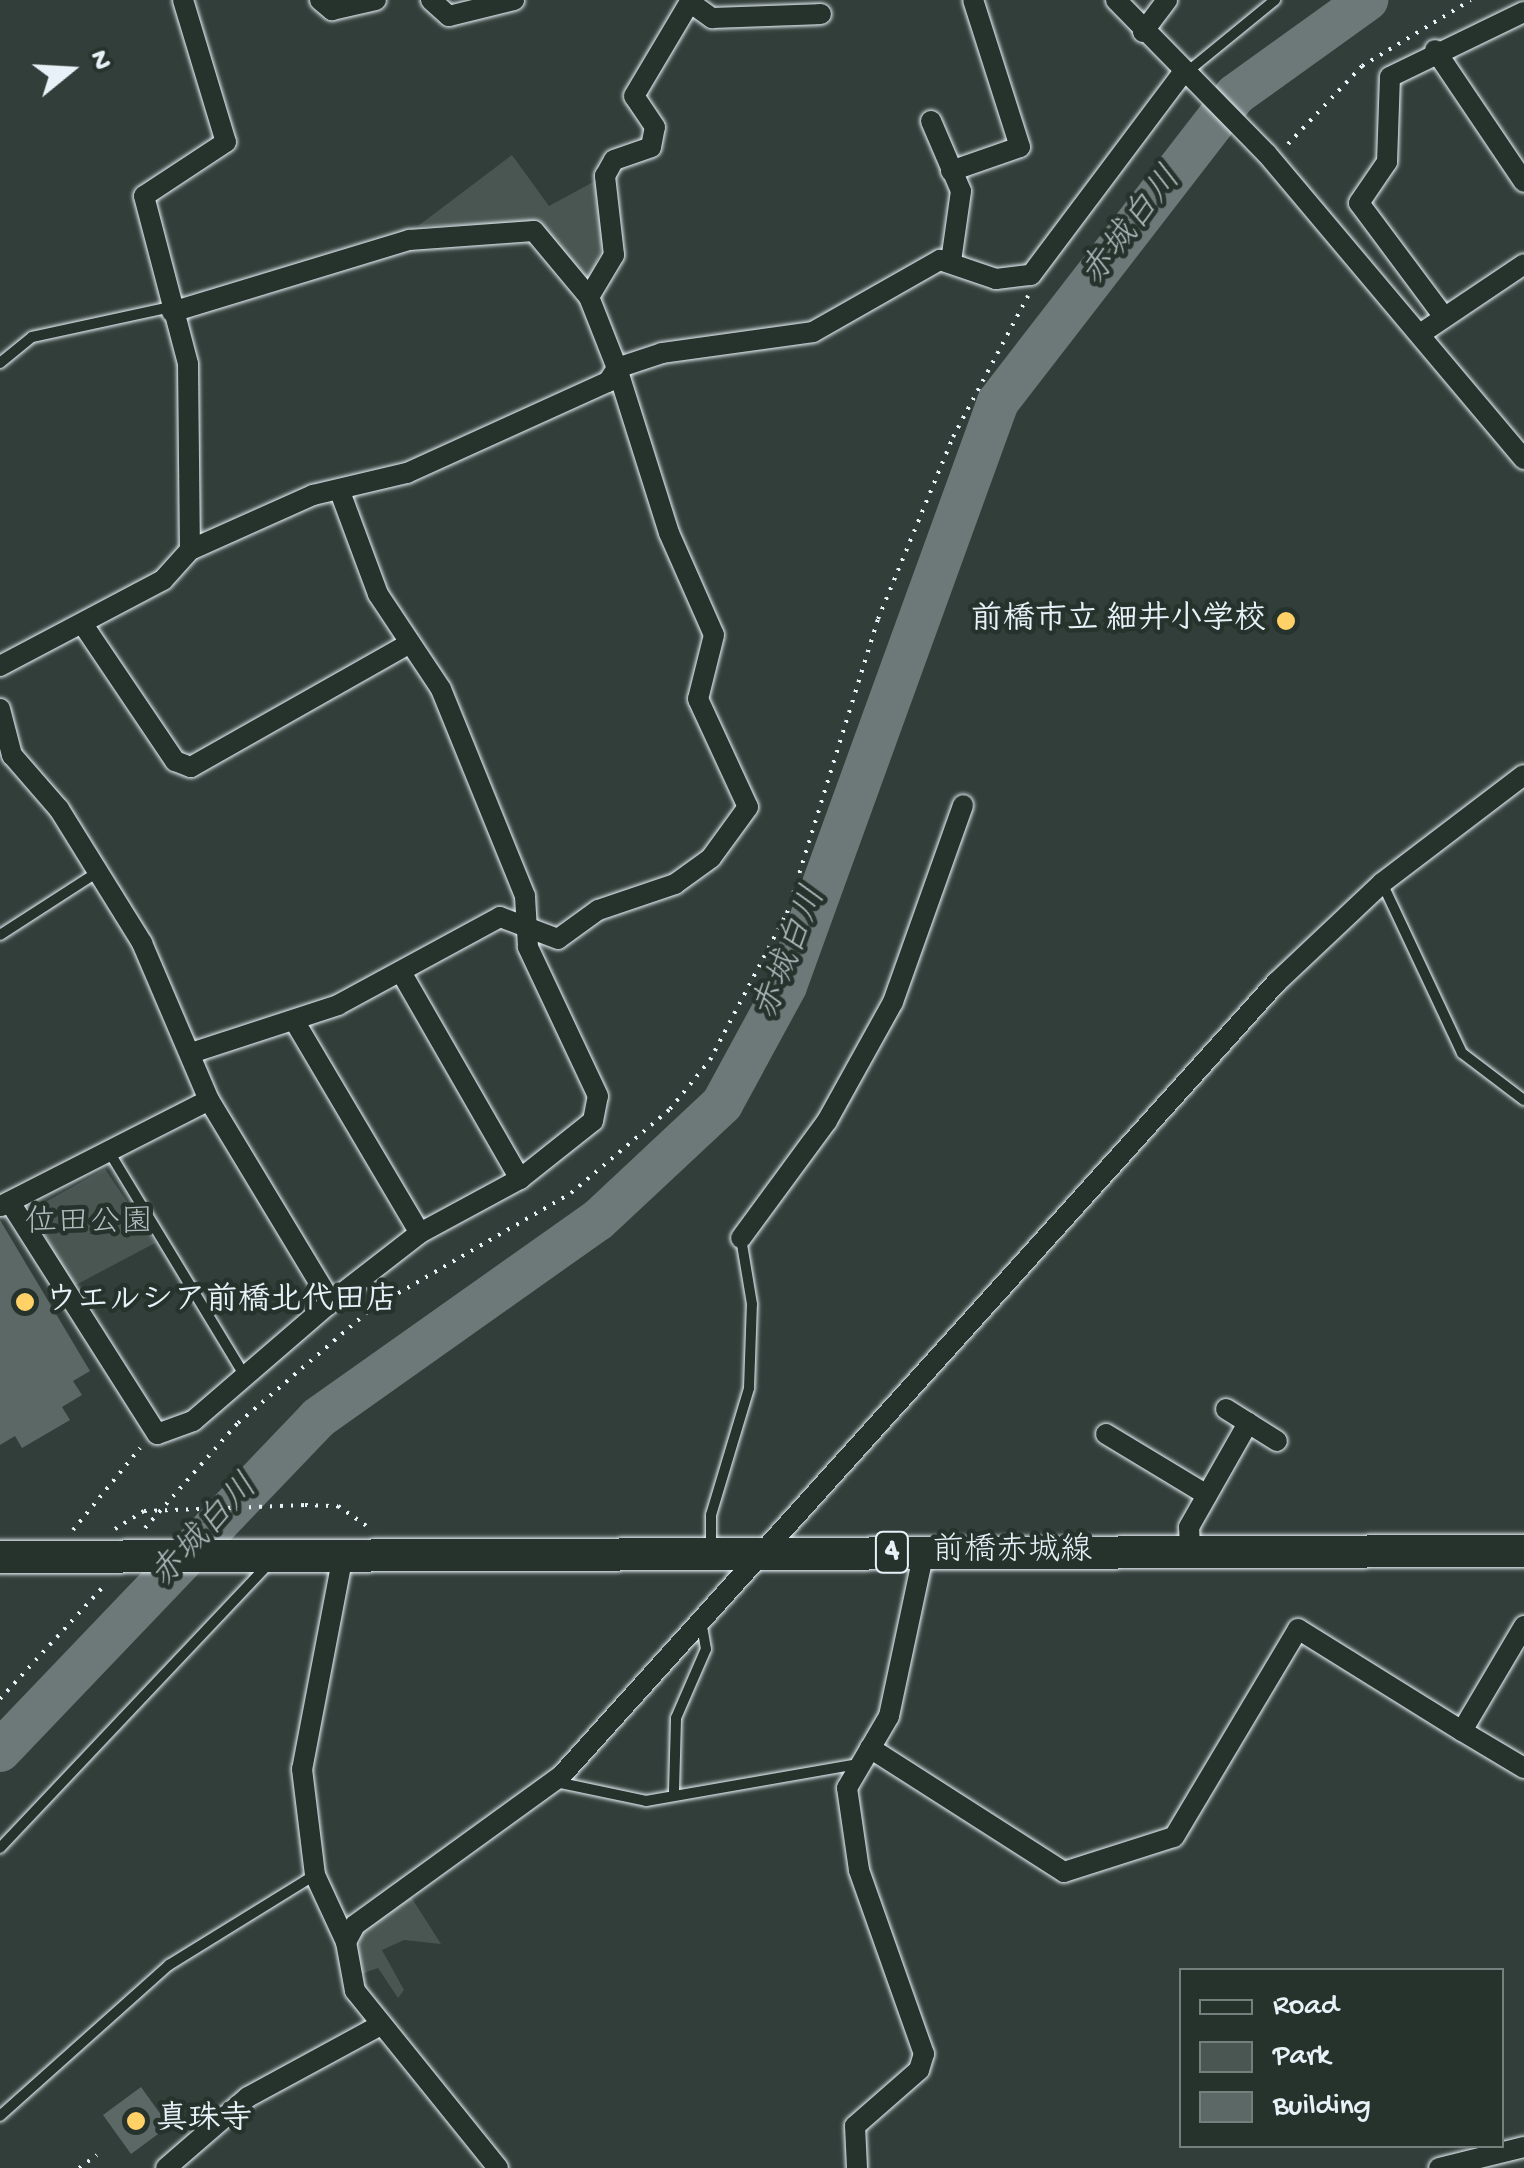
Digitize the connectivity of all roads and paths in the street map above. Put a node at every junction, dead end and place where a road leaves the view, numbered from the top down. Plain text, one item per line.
1 (183, 0) edge
2 (320, 0) edge
3 (376, 0) edge
4 (430, 0) edge
5 (514, 0) edge
6 (973, 0) edge
7 (1116, 0) edge
8 (1167, 0) edge
9 (1275, 0) edge
10 (1471, 0) edge
11 (691, 2) edge
12 (809, 9) edge
13 (1524, 12) edge
14 (1143, 32) junction
15 (1435, 50) junction
16 (1186, 79) junction
17 (931, 121) dead end
18 (1270, 158) junction
19 (951, 171) junction
20 (1524, 182) edge
21 (952, 261) junction
22 (1524, 264) edge
23 (1031, 275) junction
24 (590, 298) junction
25 (172, 310) junction
26 (1444, 317) junction
27 (1420, 334) junction
28 (0, 363) edge
29 (617, 368) junction
30 (1524, 459) edge
31 (340, 492) junction
32 (190, 550) junction
33 (84, 626) junction
34 (405, 646) junction
35 (0, 666) edge
36 (0, 709) edge
37 (1524, 775) edge
38 (963, 804) dead end
39 (92, 875) junction
40 (1382, 883) junction
41 (528, 924) junction
42 (0, 935) edge
43 (401, 972) junction
44 (296, 1022) junction
45 (192, 1053) junction
46 (208, 1100) junction
47 (1524, 1100) edge
48 (108, 1149) junction
49 (520, 1179) junction
50 (5, 1204) edge
51 (420, 1233) junction
52 (741, 1238) joint
53 (331, 1302) junction
54 (245, 1376) junction
55 (1226, 1409) dead end
56 (1248, 1423) junction
57 (151, 1432) junction
58 (1106, 1434) dead end
59 (1277, 1441) dead end
60 (1206, 1496) junction
61 (162, 1509) junction
62 (376, 1533) dead end
63 (68, 1535) dead end
64 (120, 1549) junction
65 (1524, 1551) edge
66 (924, 1552) junction
67 (1190, 1552) junction
68 (711, 1553) junction
69 (761, 1553) junction
70 (266, 1556) junction
71 (343, 1556) junction
72 (0, 1557) edge
73 (700, 1620) junction
74 (1524, 1626) edge
75 (0, 1699) edge
76 (1462, 1731) junction
77 (870, 1748) junction
78 (853, 1766) junction
79 (1524, 1768) edge
80 (555, 1782) junction
81 (674, 1791) junction
82 (0, 1848) edge
83 (315, 1875) junction
84 (346, 1942) junction
85 (379, 2026) junction
86 (0, 2116) edge
87 (1524, 2146) edge
88 (97, 2154) dead end
89 (80, 2168) edge
90 (166, 2168) edge
91 (498, 2168) edge
92 (857, 2168) edge
93 (1439, 2168) edge

1 - 25 street
2 - 3 street
4 - 5 street
6 - 19 street
7 - 14 street
8 - 14 street
9 - 16 lane
10 - 18 path
11 - 12 street
11 - 24 street
13 - 15 street
14 - 16 street
15 - 20 street
15 - 26 street
16 - 18 street
16 - 23 street
17 - 19 street
18 - 27 street
19 - 21 street
21 - 23 street
21 - 29 street
22 - 26 street
23 - 61 path
24 - 25 street
24 - 29 street
25 - 28 lane
25 - 32 street
26 - 27 street
27 - 30 street
29 - 31 street
29 - 41 street
31 - 32 street
31 - 34 street
32 - 33 street
33 - 34 street
33 - 35 street
34 - 41 street
36 - 39 street
37 - 40 street
38 - 52 street
39 - 42 lane
39 - 45 street
40 - 47 lane
40 - 69 street
41 - 43 street
41 - 49 street
43 - 44 street
43 - 49 street
44 - 45 street
44 - 51 street
45 - 46 street
46 - 48 street
46 - 53 street
48 - 50 street
48 - 54 lane
49 - 51 street
50 - 57 street
51 - 53 street
52 - 68 lane
53 - 54 street
54 - 57 street
55 - 56 street
56 - 59 street
56 - 60 street
57 - 63 path
58 - 60 street
60 - 67 street
61 - 62 path
61 - 64 path
61 - 64 path
64 - 70 main road, 4
64 - 72 main road, 4
64 - 75 path
65 - 67 main road, 前橋赤城線 / 4
66 - 67 main road, 前橋赤城線 / 4
66 - 69 main road, 前橋赤城線 / 4
66 - 77 street
68 - 69 main road, 前橋赤城線 / 4
68 - 71 main road, 前橋赤城線 / 4
69 - 73 street
70 - 71 main road, 前橋赤城線 / 4
70 - 82 lane
71 - 83 street
73 - 80 street
73 - 81 lane
74 - 76 street
76 - 77 street
76 - 79 street
77 - 78 street
78 - 81 lane
78 - 92 street
80 - 81 lane
80 - 84 street
83 - 84 street
83 - 86 lane
84 - 85 street
85 - 90 street
85 - 91 street
87 - 93 street
88 - 89 path

